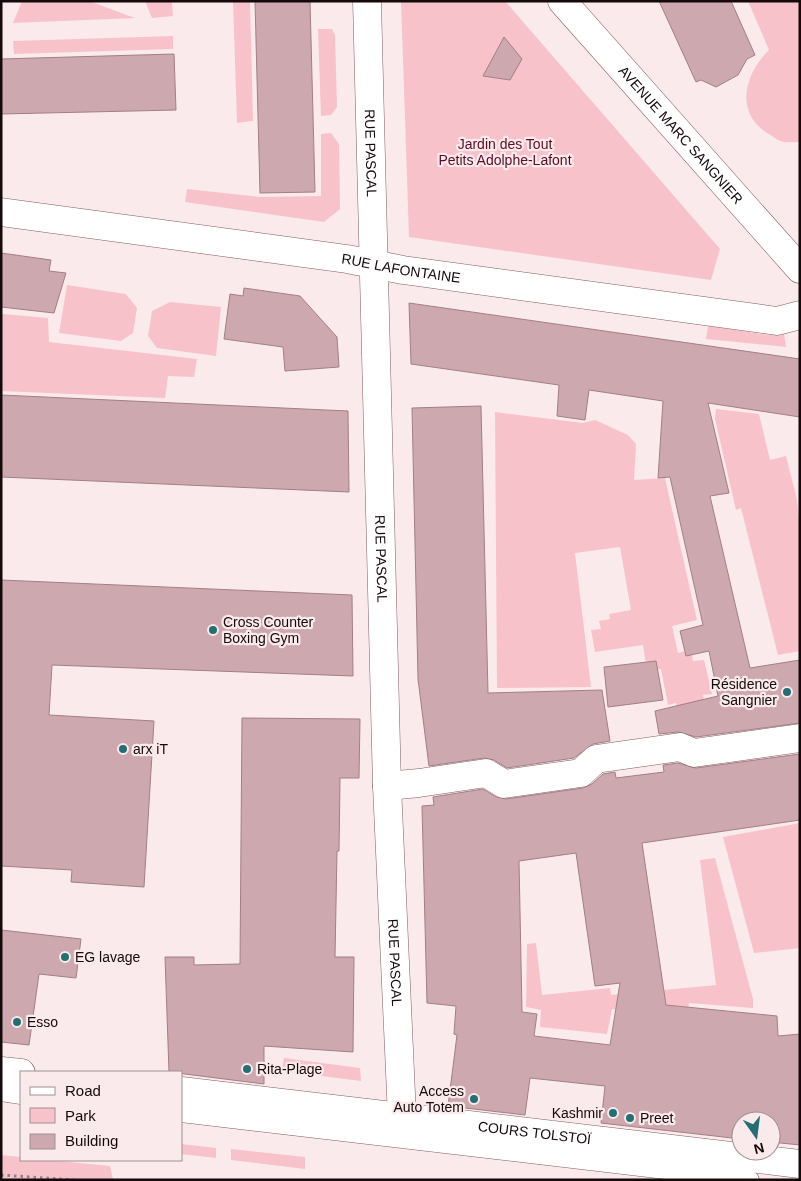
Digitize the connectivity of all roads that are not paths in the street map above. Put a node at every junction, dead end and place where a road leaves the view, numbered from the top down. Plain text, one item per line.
1 (367, 1) edge
2 (562, 1) edge
3 (1, 212) edge
4 (374, 264) junction
5 (800, 269) edge
6 (800, 315) edge
7 (800, 738) edge
8 (387, 786) junction
9 (1, 1071) edge
10 (20, 1073) edge
11 (182, 1091) edge
12 (1, 1092) edge
13 (20, 1095) edge
14 (182, 1113) edge
15 (402, 1116) junction
16 (800, 1164) edge
17 (750, 1180) edge

1 - 4 street, RUE PASCAL
2 - 5 street, AVENUE MARC SANGNIER
3 - 4 street, RUE LAFONTAINE
4 - 6 street, RUE LAFONTAINE
4 - 8 street, RUE PASCAL
7 - 8 street
8 - 15 street, RUE PASCAL
9 - 10 street
11 - 15 street, COURS TOLSTOÏ
12 - 13 lane
14 - 17 lane, COURS TOLSTOÏ
15 - 16 street, COURS TOLSTOÏ

